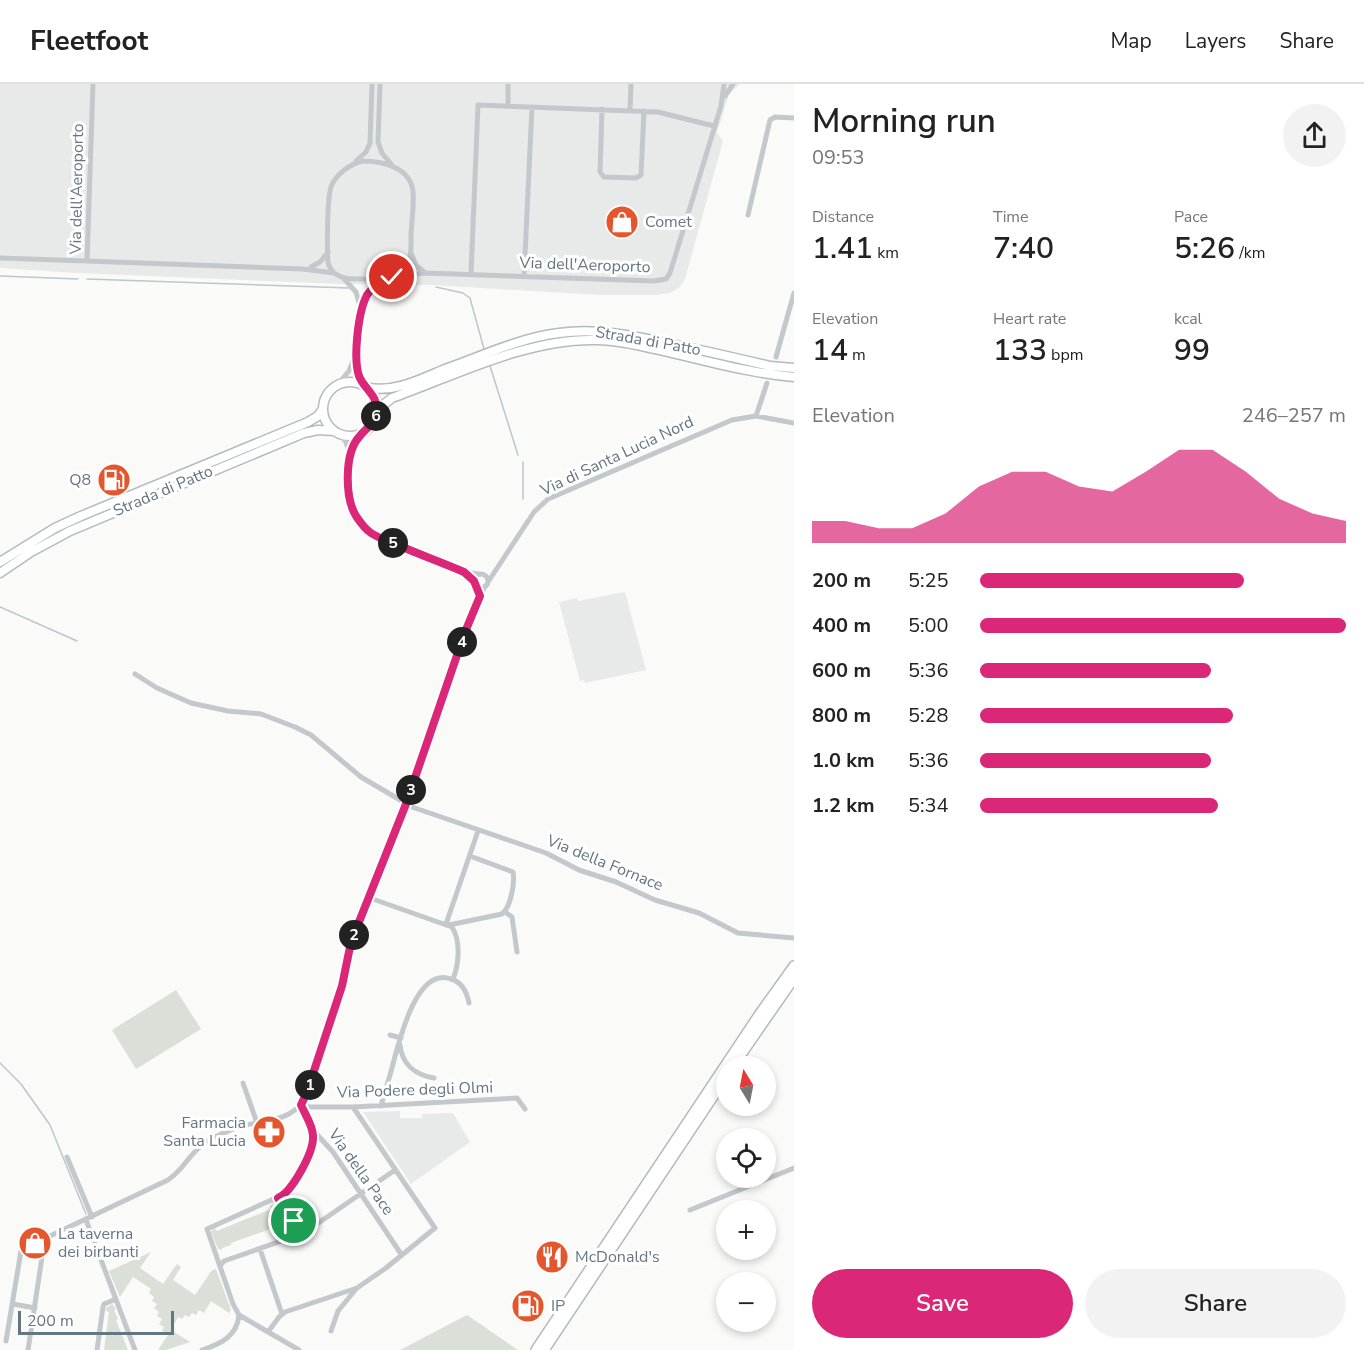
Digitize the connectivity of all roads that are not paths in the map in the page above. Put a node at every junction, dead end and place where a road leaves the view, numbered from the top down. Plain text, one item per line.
1 (93, 84) edge
2 (372, 84) edge
3 (380, 84) edge
4 (508, 84) edge
5 (631, 84) edge
6 (724, 84) edge
7 (733, 84) edge
8 (722, 103) junction
9 (507, 106) junction
10 (532, 107) junction
11 (602, 109) junction
12 (630, 111) junction
13 (644, 111) junction
14 (794, 118) edge
15 (714, 126) junction
16 (353, 163) junction
17 (392, 165) junction
18 (748, 215) dead end
19 (411, 250) junction
20 (328, 252) junction
21 (0, 258) edge
22 (87, 261) junction
23 (303, 268) junction
24 (334, 273) junction
25 (425, 273) junction
26 (471, 274) junction
27 (396, 276) junction
28 (524, 276) junction
29 (341, 278) junction
30 (385, 279) junction
31 (794, 293) edge
32 (361, 312) junction
33 (357, 349) junction
34 (776, 357) dead end
35 (794, 368) edge
36 (794, 377) edge
37 (767, 383) dead end
38 (338, 384) junction
39 (365, 386) junction
40 (322, 410) junction
41 (376, 415) junction
42 (756, 416) junction
43 (794, 423) edge
44 (367, 430) junction
45 (337, 433) junction
46 (350, 459) junction
47 (0, 562) edge
48 (464, 572) junction
49 (0, 573) edge
50 (479, 574) junction
51 (475, 583) junction
52 (487, 584) junction
53 (479, 599) junction
54 (135, 674) dead end
55 (406, 804) junction
56 (478, 831) junction
57 (470, 856) junction
58 (370, 898) junction
59 (505, 912) junction
60 (448, 924) junction
61 (794, 938) edge
62 (518, 952) dead end
63 (794, 966) edge
64 (794, 978) edge
65 (453, 979) junction
66 (470, 1003) dead end
67 (390, 1035) dead end
68 (400, 1041) junction
69 (740, 1056) edge
70 (434, 1077) dead end
71 (243, 1083) dead end
72 (716, 1092) edge
73 (301, 1105) junction
74 (381, 1106) junction
75 (352, 1107) junction
76 (525, 1109) dead end
77 (257, 1123) junction
78 (312, 1128) junction
79 (67, 1157) dead end
80 (794, 1168) edge
81 (395, 1170) junction
82 (361, 1194) junction
83 (278, 1198) junction
84 (690, 1210) dead end
85 (92, 1217) junction
86 (86, 1220) junction
87 (302, 1234) junction
88 (47, 1239) junction
89 (260, 1249) junction
90 (401, 1254) junction
91 (219, 1266) junction
92 (357, 1288) junction
93 (117, 1299) junction
94 (13, 1304) junction
95 (35, 1308) junction
96 (282, 1314) junction
97 (239, 1315) junction
98 (331, 1331) dead end
99 (268, 1332) junction
100 (6, 1341) dead end
101 (28, 1350) edge
102 (97, 1350) edge
103 (135, 1350) edge
104 (202, 1350) edge
105 (298, 1350) edge
106 (536, 1350) edge
107 (544, 1350) edge

1 - 22 street, Via dell'Aeroporto
2 - 16 street
3 - 17 street
4 - 9 street
5 - 12 street
6 - 8 street, Via dell'Aeroporto
7 - 8 street, Via dell'Aeroporto
8 - 15 street, Via dell'Aeroporto
9 - 10 street
9 - 26 street
10 - 11 street
10 - 28 street
11 - 12 street
11 - 13 street
12 - 13 street
13 - 15 street
14 - 18 street
15 - 28 street, Via dell'Aeroporto
16 - 17 street
16 - 20 street
17 - 19 street
19 - 25 street
19 - 27 street
20 - 23 street
20 - 24 street
21 - 22 street
22 - 23 street, Via dell'Aeroporto
23 - 24 street, Via dell'Aeroporto
24 - 29 street
25 - 26 street, Via dell'Aeroporto
25 - 27 street, Via dell'Aeroporto
26 - 28 street, Via dell'Aeroporto
27 - 30 street
29 - 30 street
29 - 32 street
30 - 32 street
31 - 34 street
32 - 33 street
33 - 38 street
33 - 39 street
35 - 39 main road, Strada di Patto
36 - 41 main road, Strada di Patto
37 - 42 street
38 - 39 main road
38 - 40 main road
39 - 41 main road
40 - 45 main road
40 - 47 main road, Strada di Patto
41 - 44 main road
42 - 43 street, Via di Santa Lucia Nord
42 - 52 street, Via di Santa Lucia Nord
44 - 45 main road
44 - 46 street
45 - 46 street
45 - 49 main road, Strada di Patto
46 - 48 street
48 - 50 street
48 - 51 street
50 - 51 street
50 - 52 street
51 - 52 street
51 - 53 street
52 - 53 street, Via di Santa Lucia Nord
53 - 55 street, Via di Santa Lucia Nord
54 - 55 street, Via della Fornace
55 - 56 street, Via della Fornace
55 - 58 street, Via di Santa Lucia Nord
56 - 57 street
56 - 61 street, Via della Fornace
57 - 59 street
57 - 60 street
58 - 60 street
58 - 73 street, Via di Santa Lucia Nord
59 - 60 street
59 - 62 street
60 - 65 street
63 - 106 highway
64 - 69 highway
65 - 66 street
65 - 68 street
67 - 68 street
68 - 70 street
68 - 74 street
71 - 77 street
72 - 107 highway
73 - 75 street, Via Podere degli Olmi
73 - 77 street
73 - 78 street, Via della Pace
74 - 75 street, Via Podere degli Olmi
74 - 76 street, Via Podere degli Olmi
75 - 81 street, Via della Pace
77 - 85 street
78 - 82 street, Via della Pace
78 - 83 street
79 - 85 street
80 - 84 street
81 - 82 street
81 - 90 street, Via della Pace
82 - 87 street
82 - 90 street, Via della Pace
83 - 87 street
83 - 91 street
85 - 86 street
86 - 88 street
86 - 93 street
87 - 89 street
88 - 94 street
88 - 95 street
89 - 91 street
89 - 96 street
90 - 92 street
91 - 97 street
92 - 96 street
92 - 98 street
93 - 102 street
93 - 103 street
94 - 95 street
94 - 100 street
95 - 101 street
96 - 99 street
97 - 99 street
97 - 104 street
99 - 105 street

